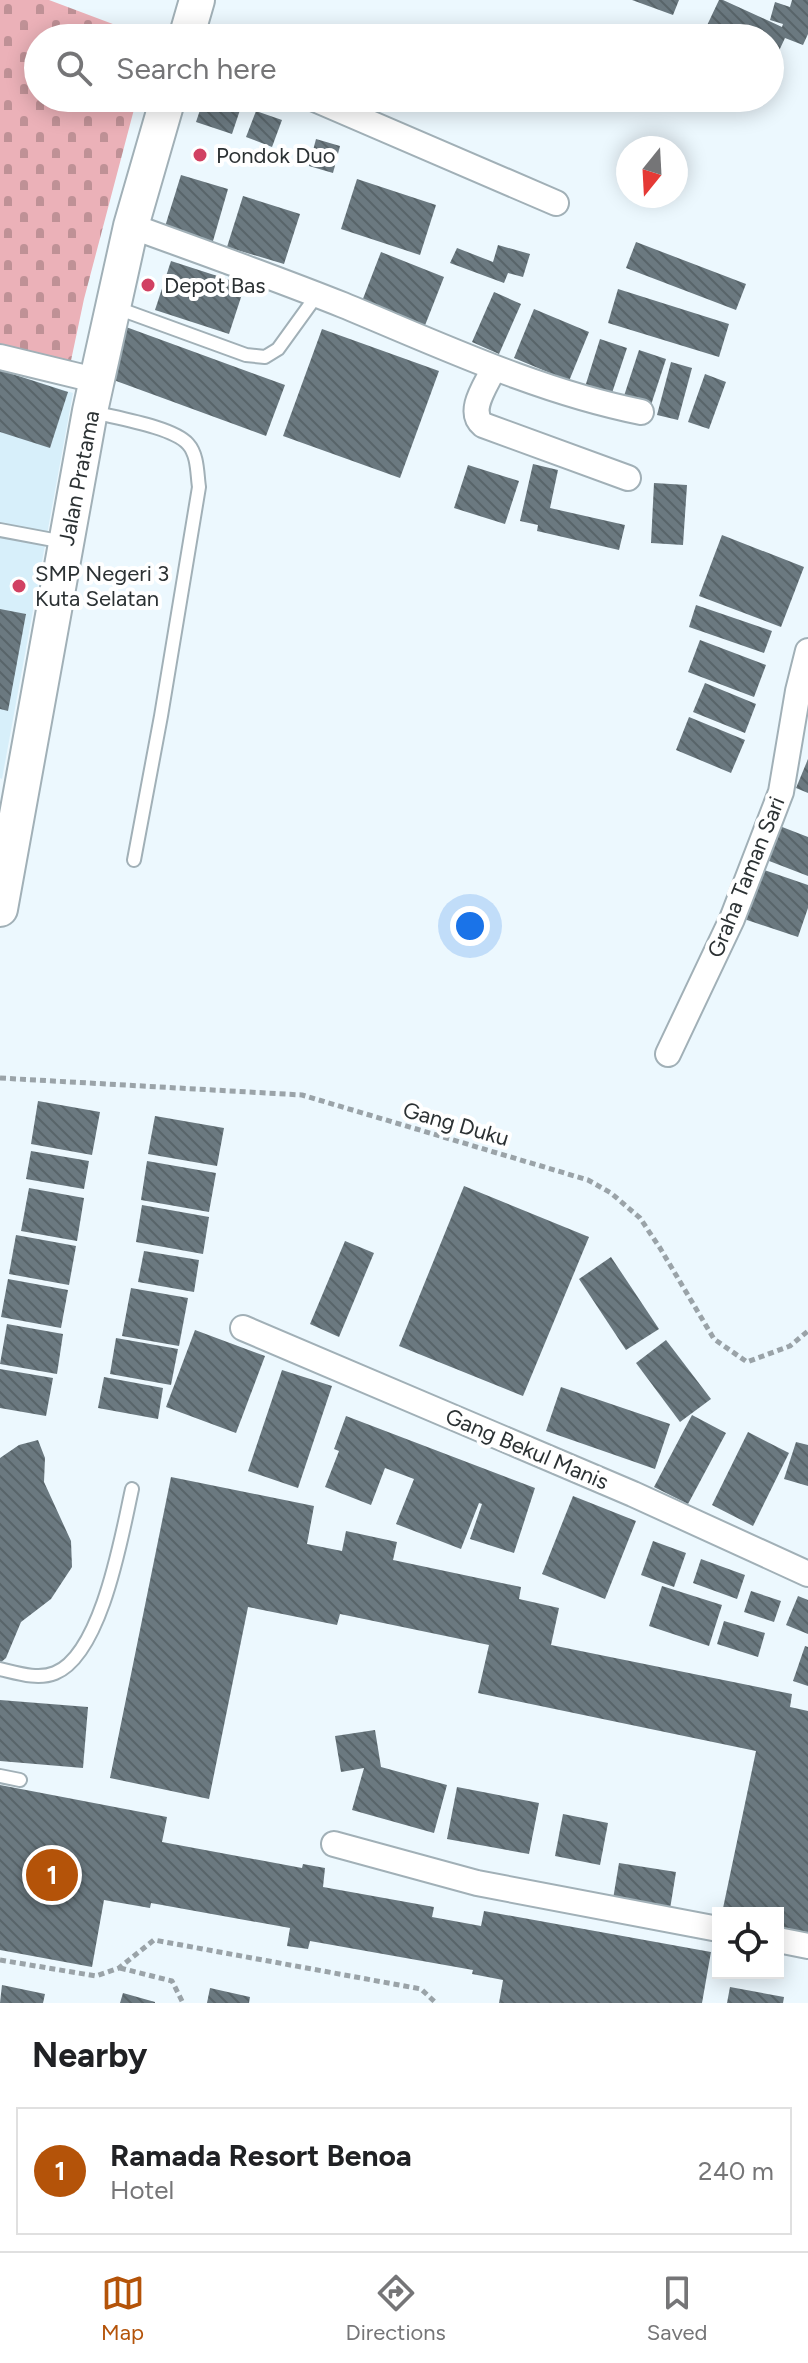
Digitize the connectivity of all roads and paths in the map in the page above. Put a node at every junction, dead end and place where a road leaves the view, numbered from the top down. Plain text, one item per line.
1 (197, 0) edge
2 (190, 24) edge
3 (164, 112) edge
4 (345, 112) edge
5 (556, 203) dead end
6 (131, 226) junction
7 (317, 295) junction
8 (114, 306) junction
9 (0, 357) edge
10 (494, 368) junction
11 (94, 396) junction
12 (641, 412) dead end
13 (628, 478) dead end
14 (0, 530) edge
15 (67, 543) junction
16 (808, 651) edge
17 (803, 694) edge
18 (10, 800) edge
19 (134, 860) dead end
20 (0, 909) edge
21 (668, 1054) dead end
22 (0, 1078) edge
23 (243, 1328) dead end
24 (808, 1331) edge
25 (132, 1489) dead end
26 (808, 1574) edge
27 (0, 1669) edge
28 (0, 1776) edge
29 (20, 1780) dead end
30 (334, 1844) dead end
31 (712, 1928) edge
32 (784, 1941) edge
33 (808, 1946) edge
34 (0, 1960) edge
35 (119, 1968) junction
36 (183, 2003) edge
37 (436, 2003) edge

1 - 2 street
3 - 6 street, Jalan Pratama
4 - 5 street
6 - 7 street
6 - 8 street, Jalan Pratama
7 - 8 lane
7 - 10 street
8 - 11 street, Jalan Pratama
9 - 11 street
10 - 12 street
10 - 13 street
11 - 15 street, Jalan Pratama
11 - 19 lane
14 - 15 lane
15 - 18 street, Jalan Pratama
16 - 17 street, Graha Taman Sari
17 - 21 street, Graha Taman Sari
18 - 20 street, Jalan Pratama
22 - 24 path, Gang Duku
23 - 26 street, Gang Bekul Manis
25 - 27 lane
28 - 29 lane
30 - 31 street
32 - 33 street
34 - 35 path
35 - 36 path
35 - 37 path

